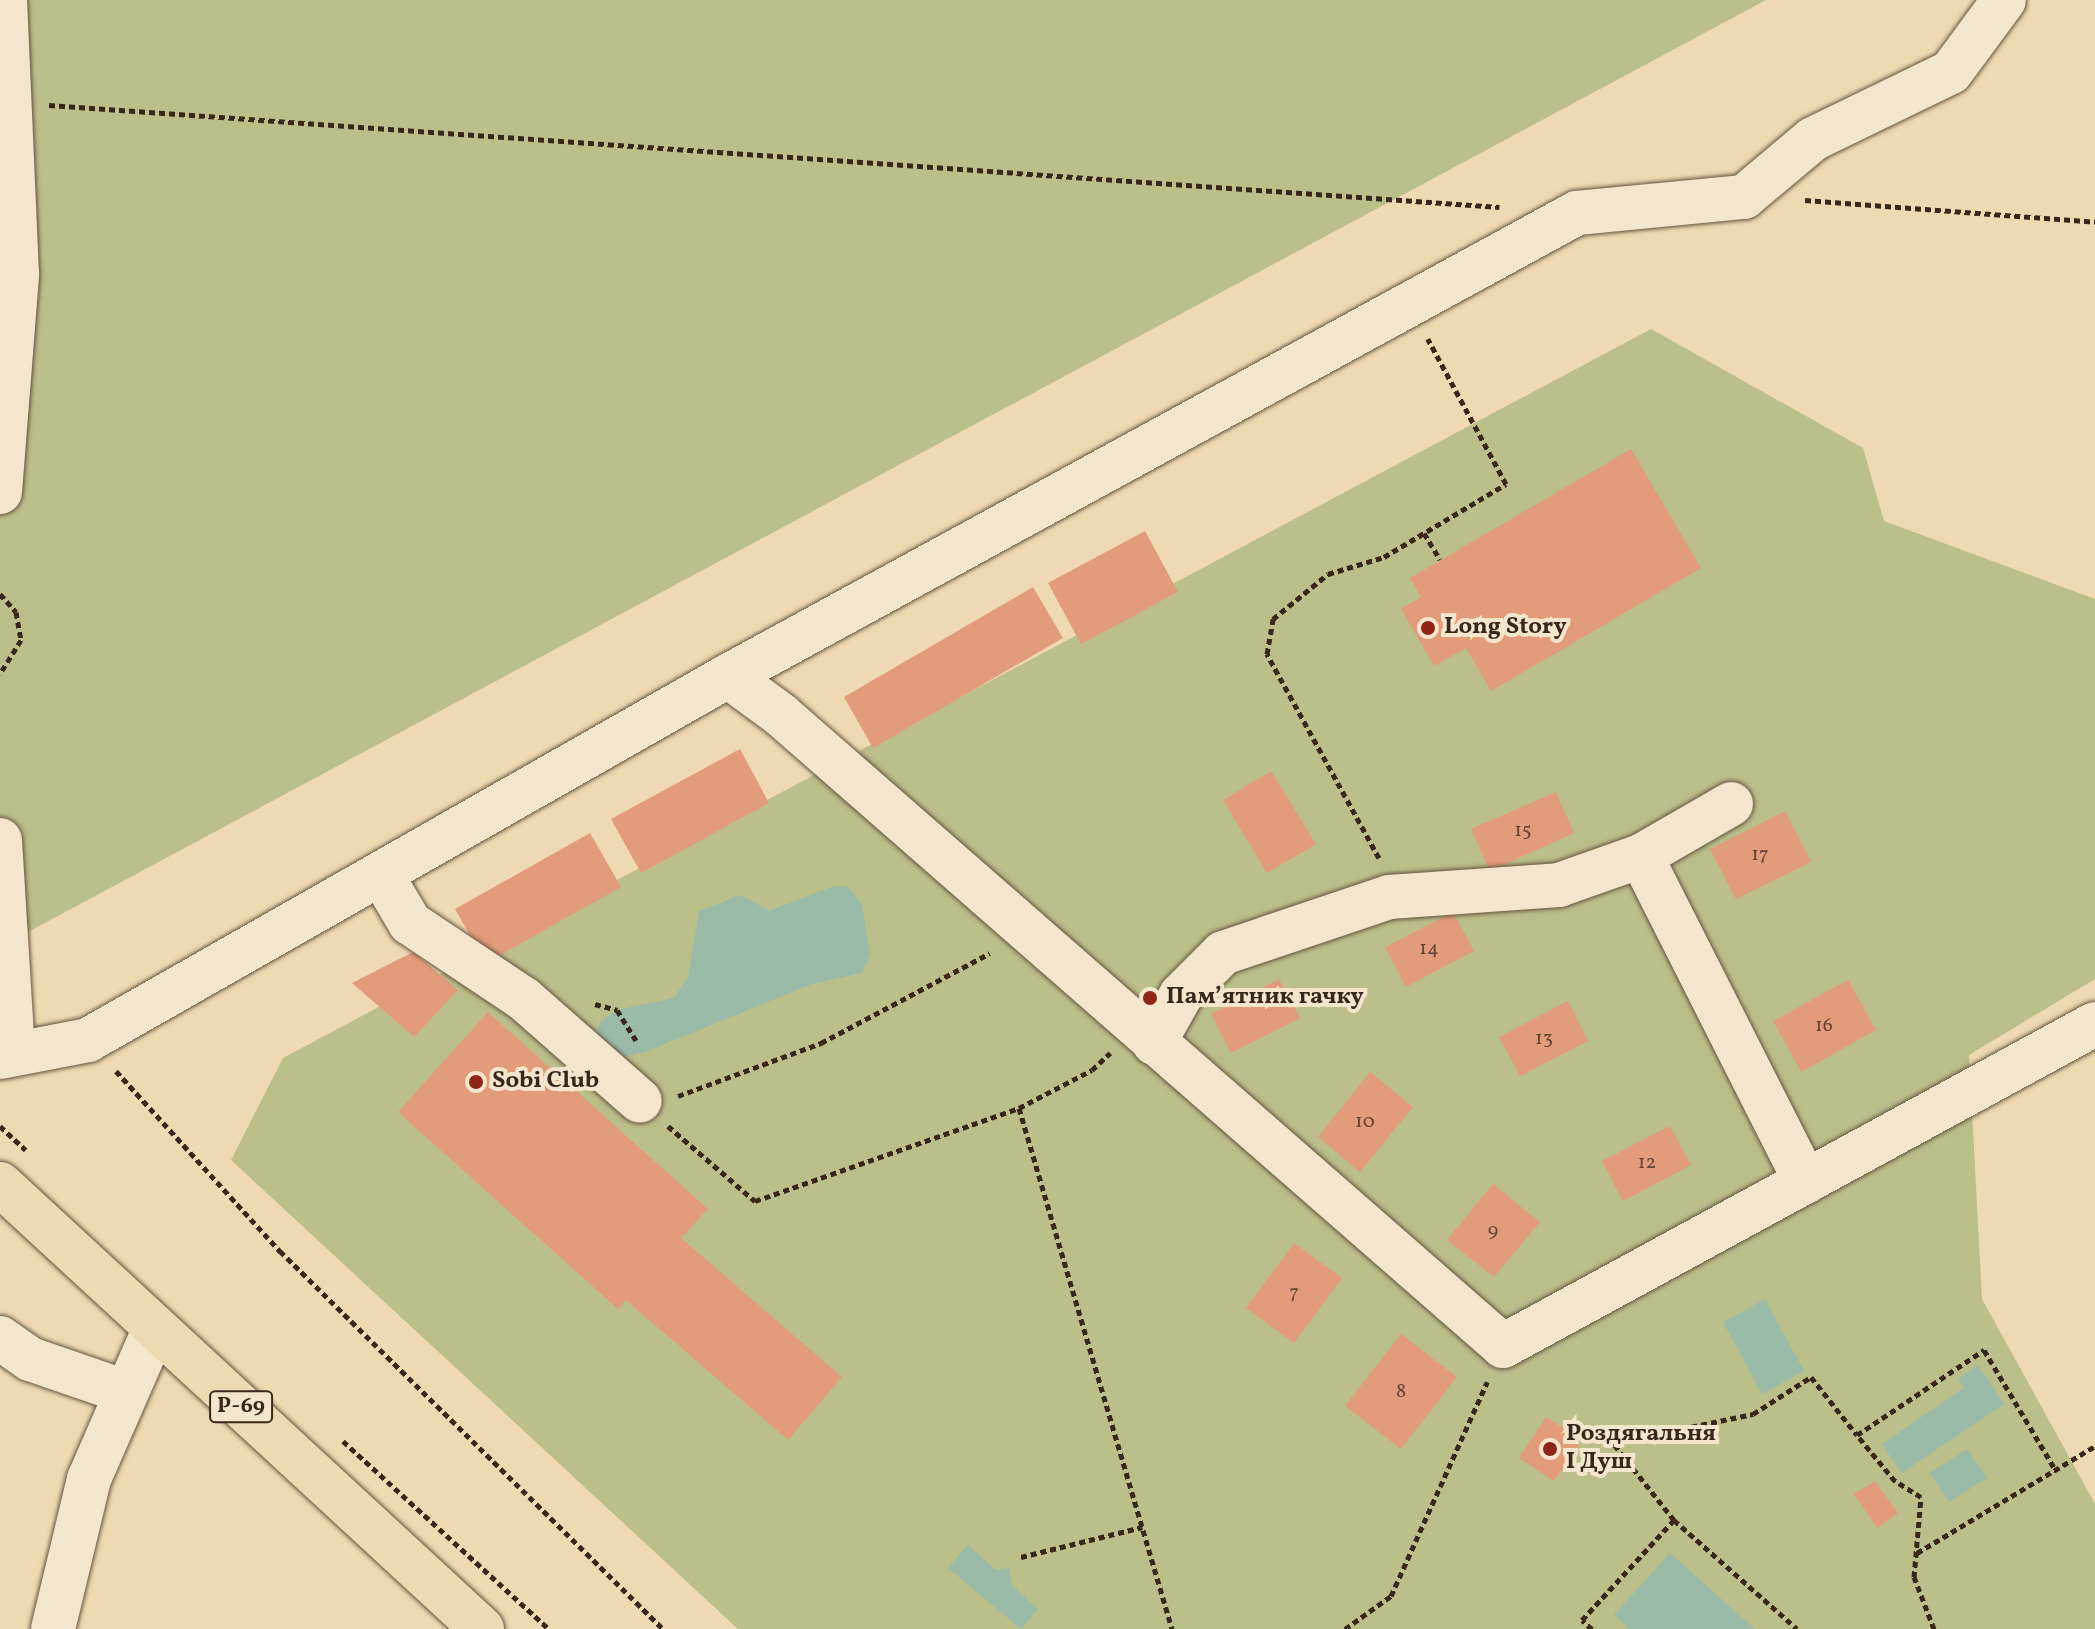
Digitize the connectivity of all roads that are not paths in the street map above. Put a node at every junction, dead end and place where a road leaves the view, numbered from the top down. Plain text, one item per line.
1 (5, 0) edge
2 (2004, 0) edge
3 (0, 492) edge
4 (728, 676) junction
5 (1731, 804) dead end
6 (0, 840) edge
7 (1641, 856) junction
8 (381, 874) junction
9 (2095, 1024) edge
10 (1146, 1036) junction
11 (6, 1054) edge
12 (656, 1094) road end
13 (1806, 1182) junction
14 (0, 1184) edge
15 (155, 1328) junction
16 (0, 1338) edge
17 (126, 1392) junction
18 (53, 1629) edge
19 (482, 1629) edge

1 - 3 lane
2 - 4 lane
4 - 8 lane
4 - 10 lane
5 - 7 lane
6 - 11 lane
7 - 10 lane
7 - 13 lane
8 - 11 lane
8 - 12 lane
9 - 13 lane
10 - 13 lane
14 - 15 main road, Р-69
15 - 17 lane
15 - 19 main road, Р-69
16 - 17 lane
17 - 18 lane

